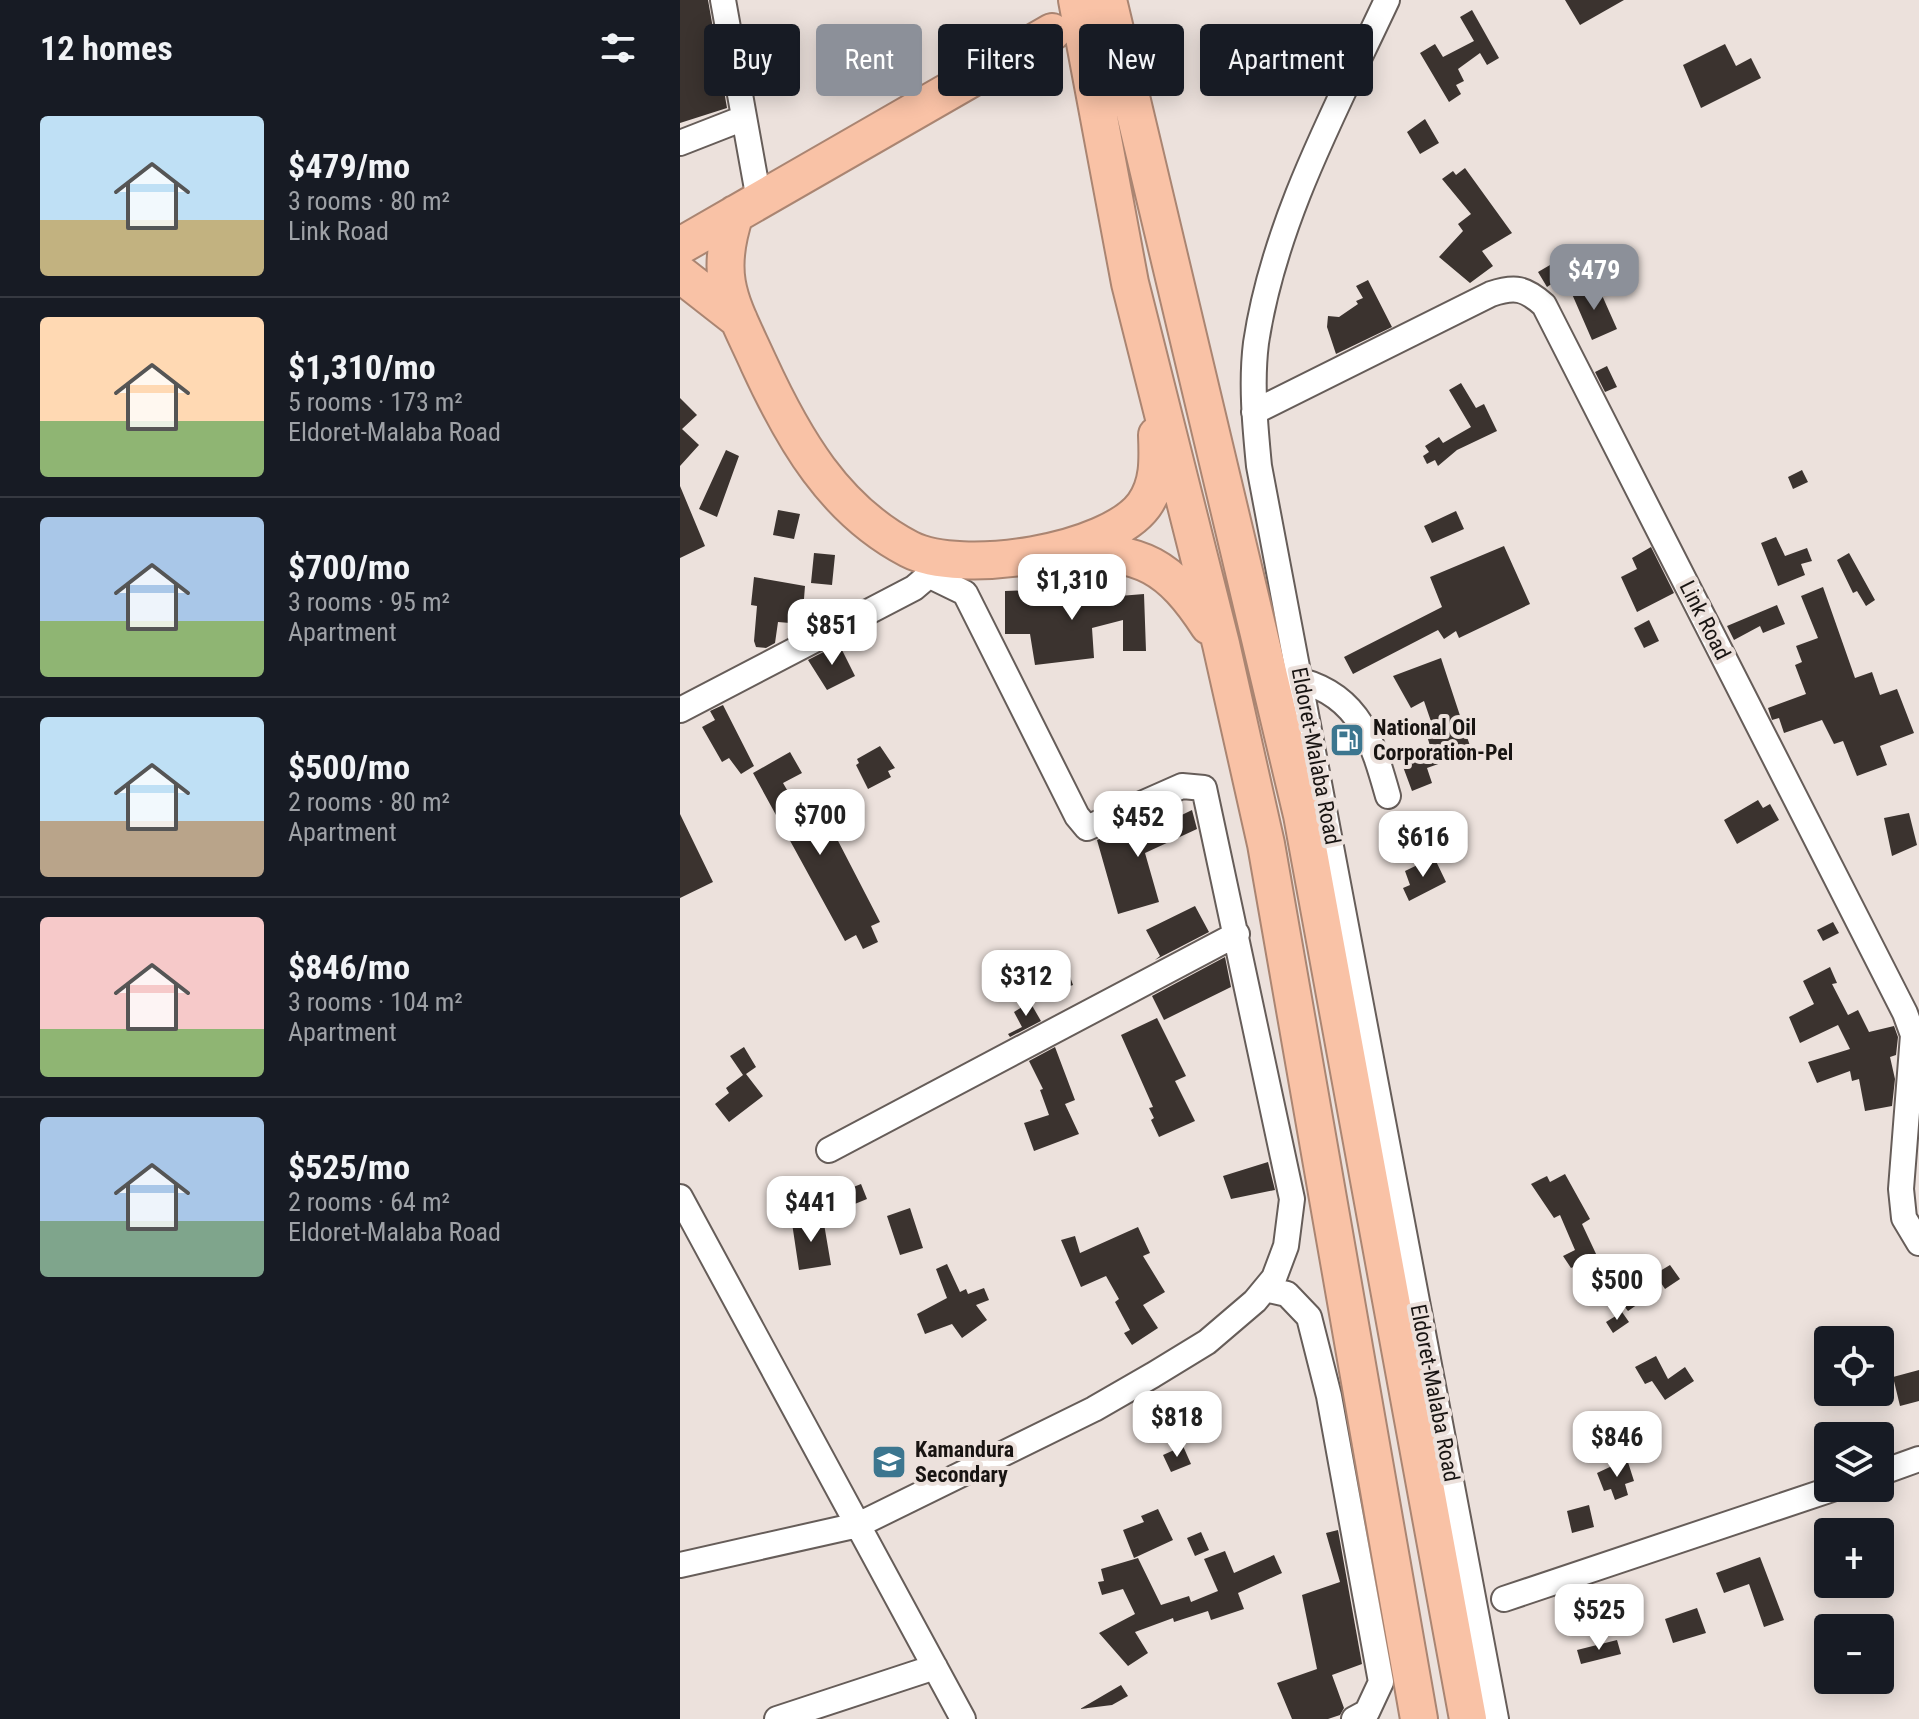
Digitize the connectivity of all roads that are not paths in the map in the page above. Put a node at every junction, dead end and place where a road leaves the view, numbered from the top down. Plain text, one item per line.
1 (723, 0) edge
2 (1077, 0) edge
3 (1108, 0) edge
4 (1387, 0) edge
5 (940, 96) edge
6 (744, 118) junction
7 (680, 143) edge
8 (747, 207) junction
9 (680, 246) edge
10 (680, 274) edge
11 (740, 321) junction
12 (1153, 370) junction
13 (1254, 412) junction
14 (1045, 552) junction
15 (937, 569) junction
16 (1221, 644) junction
17 (1302, 681) junction
18 (680, 710) edge
19 (1318, 768) junction
20 (1388, 796) dead end
21 (1302, 815) junction
22 (1237, 934) junction
23 (829, 1150) dead end
24 (680, 1197) edge
25 (1919, 1243) edge
26 (1265, 1289) junction
27 (1919, 1459) edge
28 (1894, 1468) edge
29 (1814, 1495) edge
30 (858, 1525) junction
31 (680, 1565) edge
32 (1504, 1599) dead end
33 (935, 1667) junction
34 (777, 1719) edge
35 (963, 1719) edge
36 (1354, 1719) edge
37 (1419, 1719) edge
38 (1468, 1719) edge
39 (1496, 1719) edge

1 - 6 street
2 - 12 highway
3 - 21 highway, Eldoret-Malaba Road
4 - 13 street, Eldoret-Malaba Road
5 - 8 highway
6 - 7 street
6 - 8 street
8 - 9 highway
8 - 11 highway
10 - 11 highway
11 - 15 highway
12 - 14 highway
12 - 16 highway
13 - 17 street, Eldoret-Malaba Road
13 - 25 street, Link Road
14 - 15 highway
14 - 16 highway
15 - 18 street
15 - 22 street
16 - 37 highway
17 - 19 street, Eldoret-Malaba Road
17 - 20 street
19 - 21 highway
19 - 39 street, Eldoret-Malaba Road
21 - 38 highway, Eldoret-Malaba Road
22 - 23 street
22 - 26 street
24 - 30 street
26 - 30 street
26 - 36 street
27 - 28 street
29 - 32 street
30 - 31 street
30 - 33 street
33 - 34 street
33 - 35 street

